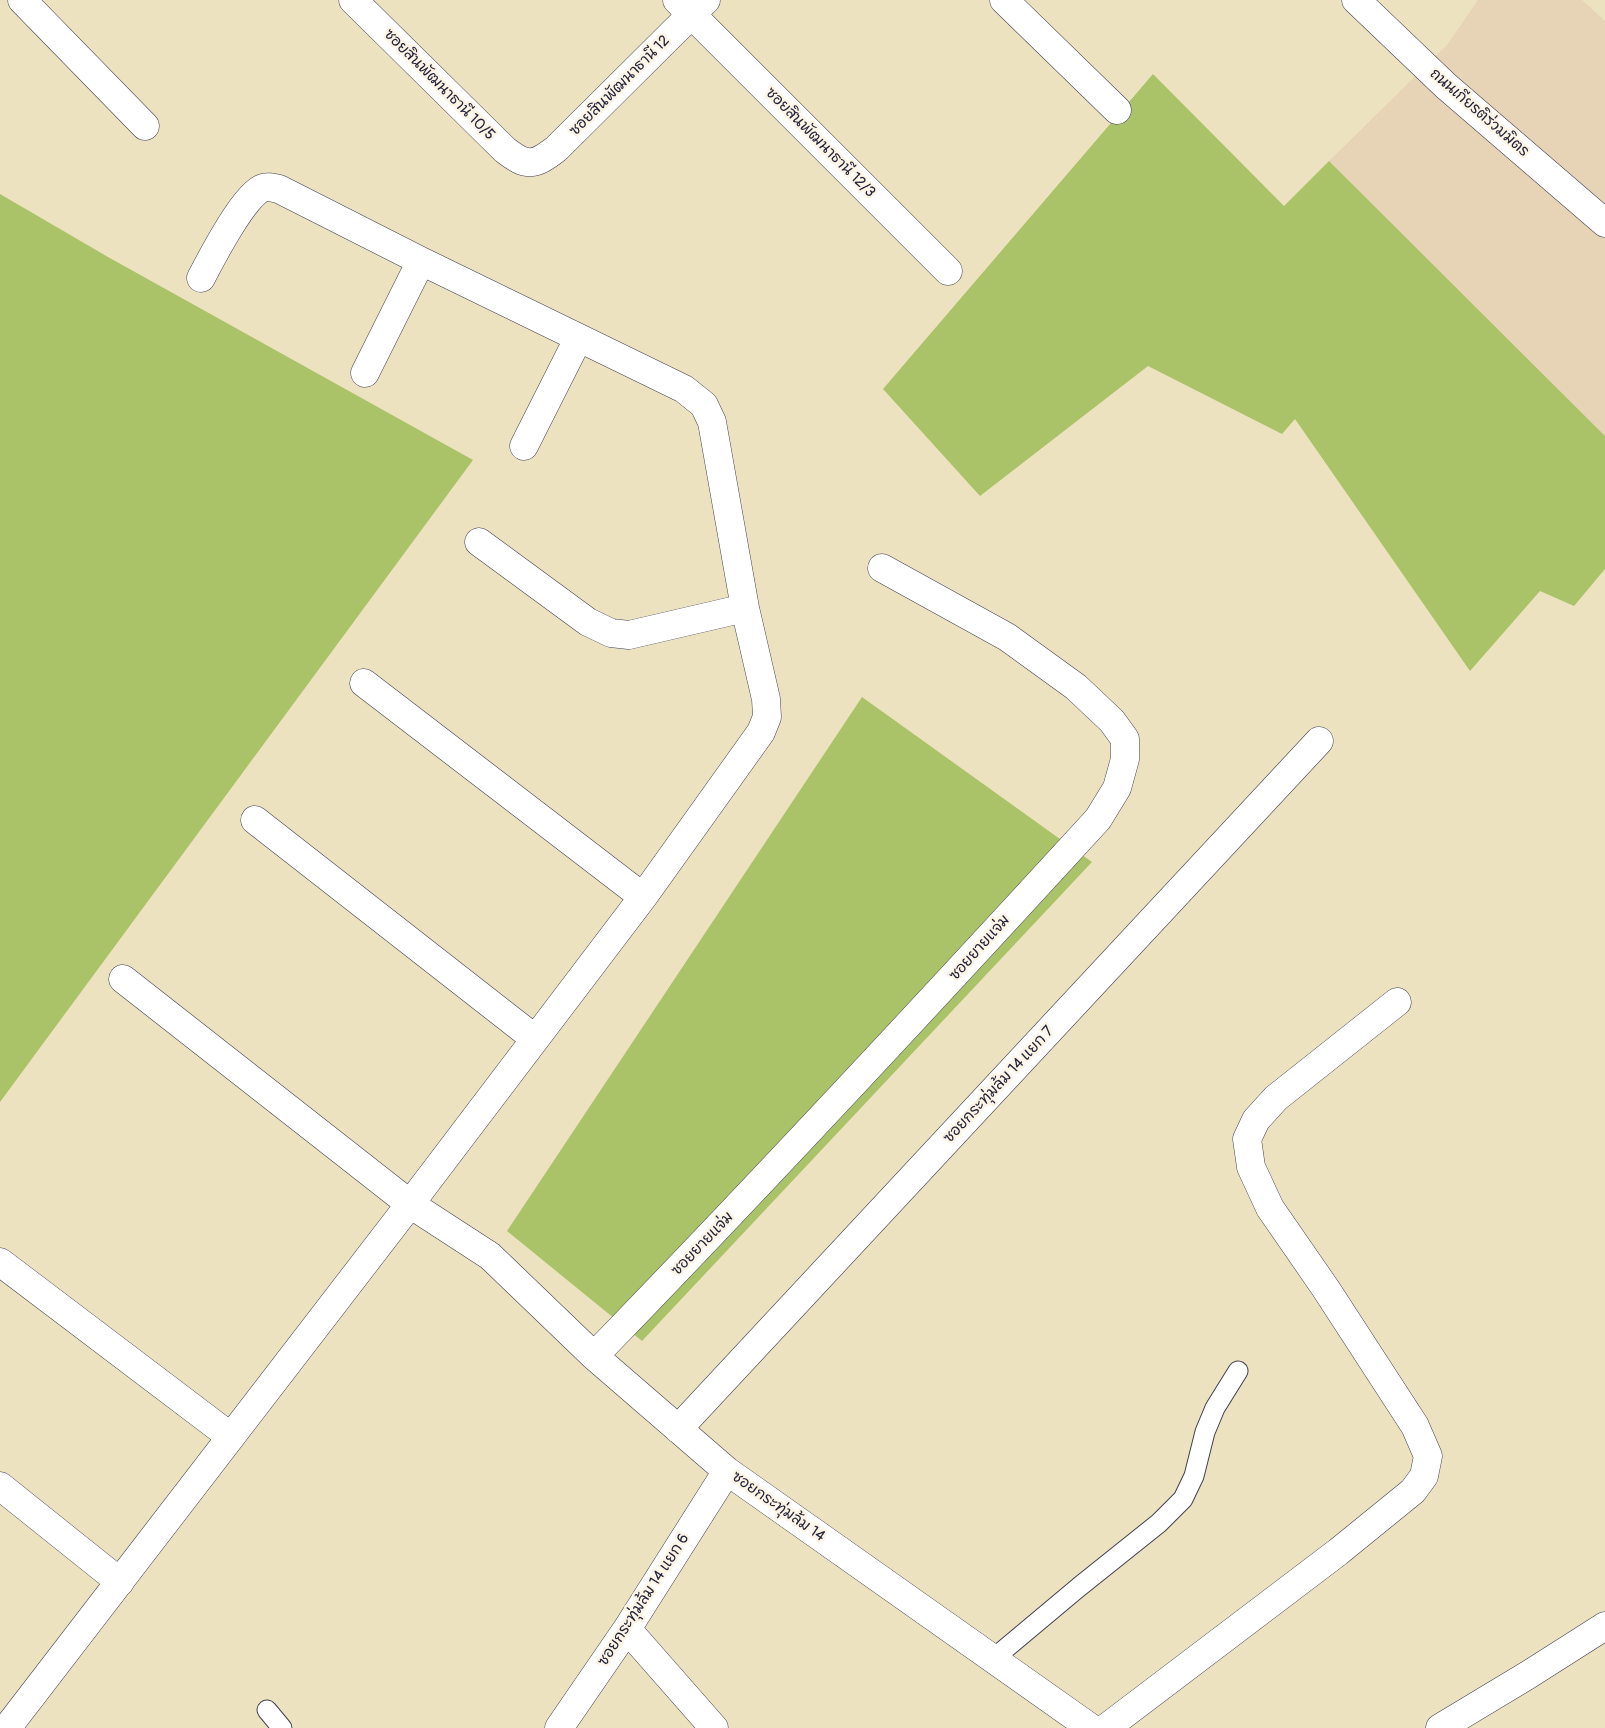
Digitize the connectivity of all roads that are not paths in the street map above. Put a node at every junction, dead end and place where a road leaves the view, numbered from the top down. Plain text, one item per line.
1 (22, 0) edge
2 (353, 0) edge
3 (1004, 0) edge
4 (1356, 0) edge
5 (692, 5) edge
6 (1116, 110) dead end
7 (145, 126) dead end
8 (529, 164) joint
9 (1605, 223) edge
10 (421, 261) junction
11 (948, 270) dead end
12 (201, 278) dead end
13 (578, 339) junction
14 (365, 372) dead end
15 (524, 446) dead end
16 (479, 542) dead end
17 (882, 568) dead end
18 (745, 608) junction
19 (364, 683) dead end
20 (1319, 741) dead end
21 (256, 820) dead end
22 (643, 896) junction
23 (123, 979) dead end
24 (1397, 1002) dead end
25 (534, 1038) junction
26 (410, 1204) junction
27 (0, 1262) edge
28 (594, 1356) junction
29 (1238, 1371) dead end
30 (678, 1429) junction
31 (231, 1437) junction
32 (727, 1472) junction
33 (0, 1486) edge
34 (120, 1582) junction
35 (1605, 1626) edge
36 (627, 1629) junction
37 (993, 1659) junction
38 (267, 1710) dead end
39 (7, 1720) edge
40 (282, 1728) edge
41 (558, 1728) edge
42 (714, 1728) edge
43 (1091, 1728) edge
44 (1106, 1728) edge
45 (1440, 1728) edge

1 - 7 street
2 - 8 street, ซอยสินพัฒนาธานี 10/5
3 - 6 street
4 - 9 street, ถนนเกียรติร่วมมิตร
5 - 8 street, ซอยสินพัฒนาธานี 12
5 - 11 street, ซอยสินพัฒนาธานี 12/3
10 - 12 street
10 - 13 street
10 - 14 street
13 - 15 street
13 - 18 street
16 - 18 street
17 - 28 street, ซอยยายแจ่ม
18 - 22 street
19 - 22 street
20 - 30 street, ซอยกระทุ่มล้ม 14 แยก 7
21 - 25 street
22 - 25 street
23 - 26 street, ซอยกระทุ่มล้ม 14
24 - 44 street
25 - 26 street
26 - 28 street, ซอยกระทุ่มล้ม 14
26 - 31 street
27 - 31 street
28 - 30 street, ซอยกระทุ่มล้ม 14
29 - 37 lane
30 - 32 street, ซอยกระทุ่มล้ม 14
31 - 34 street
32 - 36 street, ซอยกระทุ่มล้ม 14 แยก 6
32 - 37 street, ซอยกระทุ่มล้ม 14
33 - 34 street
34 - 39 street
35 - 45 street
36 - 41 street, ซอยกระทุ่มล้ม 14 แยก 6
36 - 42 street
37 - 43 street, ซอยกระทุ่มล้ม 14
38 - 40 lane

